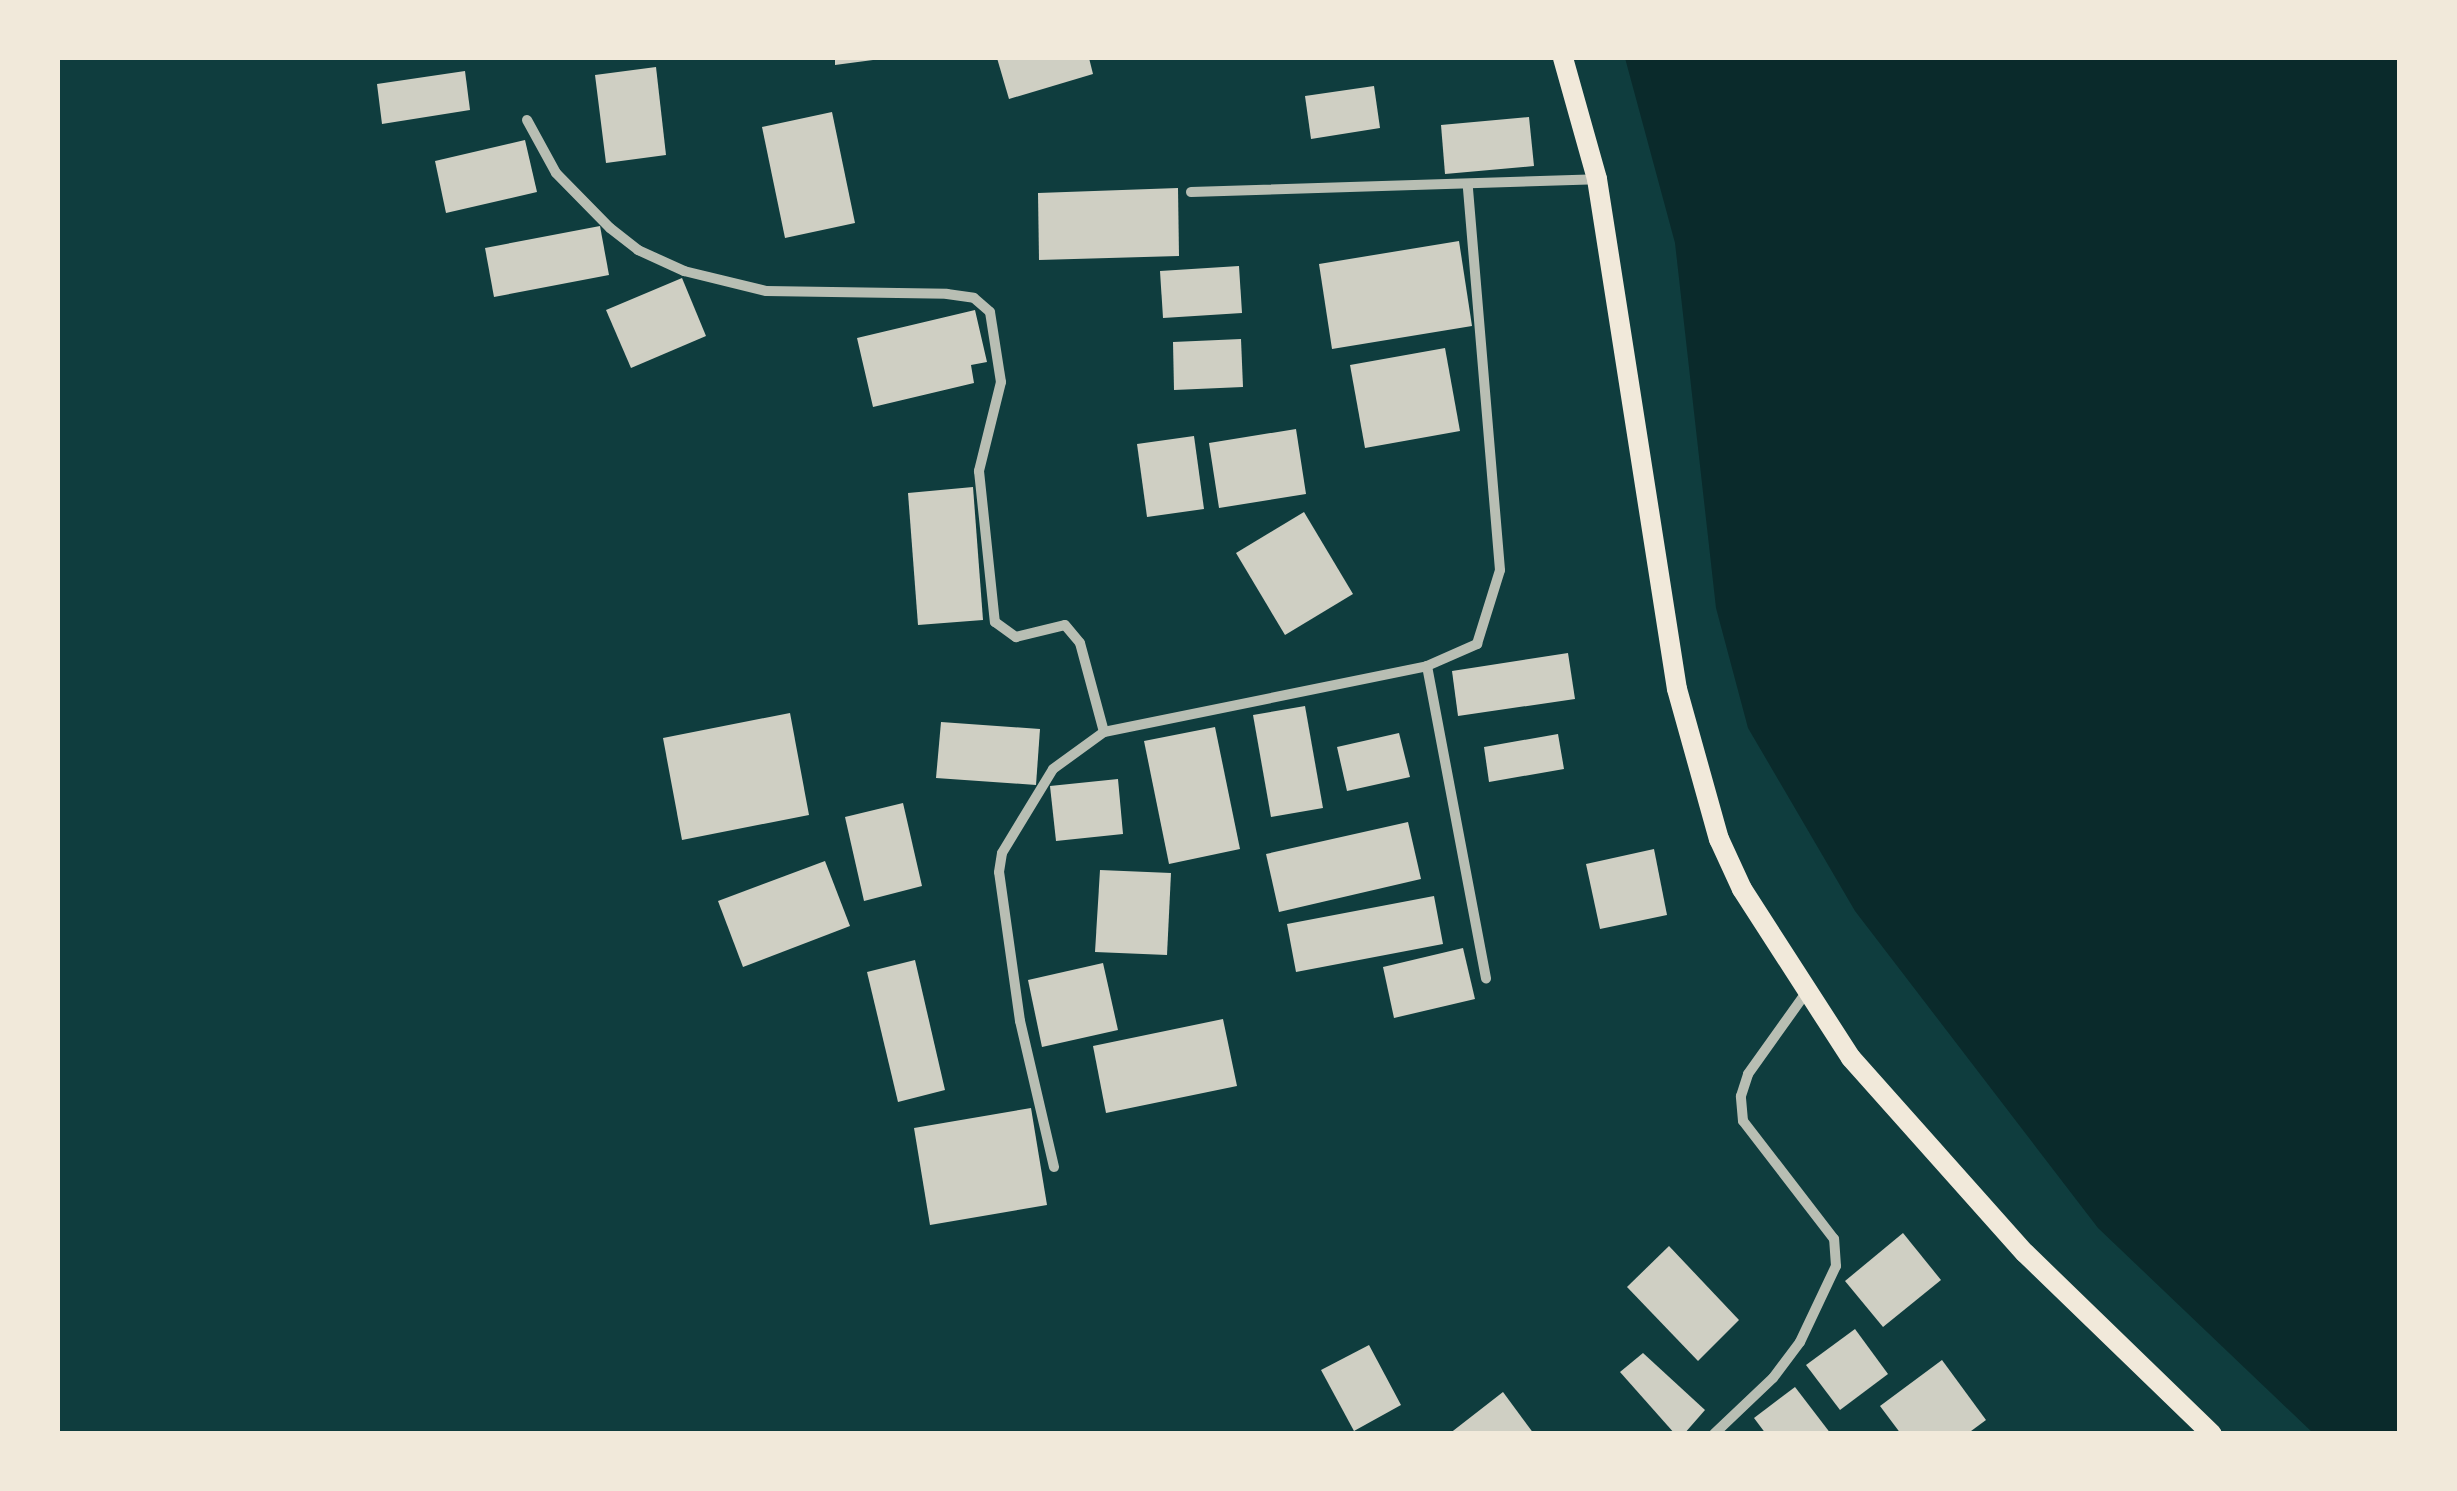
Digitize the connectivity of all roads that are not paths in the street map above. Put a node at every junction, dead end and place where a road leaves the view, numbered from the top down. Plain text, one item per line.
1 (1563, 58) edge
2 (526, 120) dead end
3 (1597, 179) junction
4 (1468, 186) junction
5 (1191, 192) dead end
6 (1427, 666) junction
7 (1104, 732) junction
8 (1486, 978) dead end
9 (1808, 990) junction
10 (1054, 1167) dead end
11 (1714, 1434) edge
12 (2212, 1434) edge

1 - 3 main road
2 - 7 street
3 - 4 street
3 - 9 main road
4 - 5 street
4 - 6 street
6 - 7 street
6 - 8 street
7 - 10 street
9 - 11 street
9 - 12 main road

